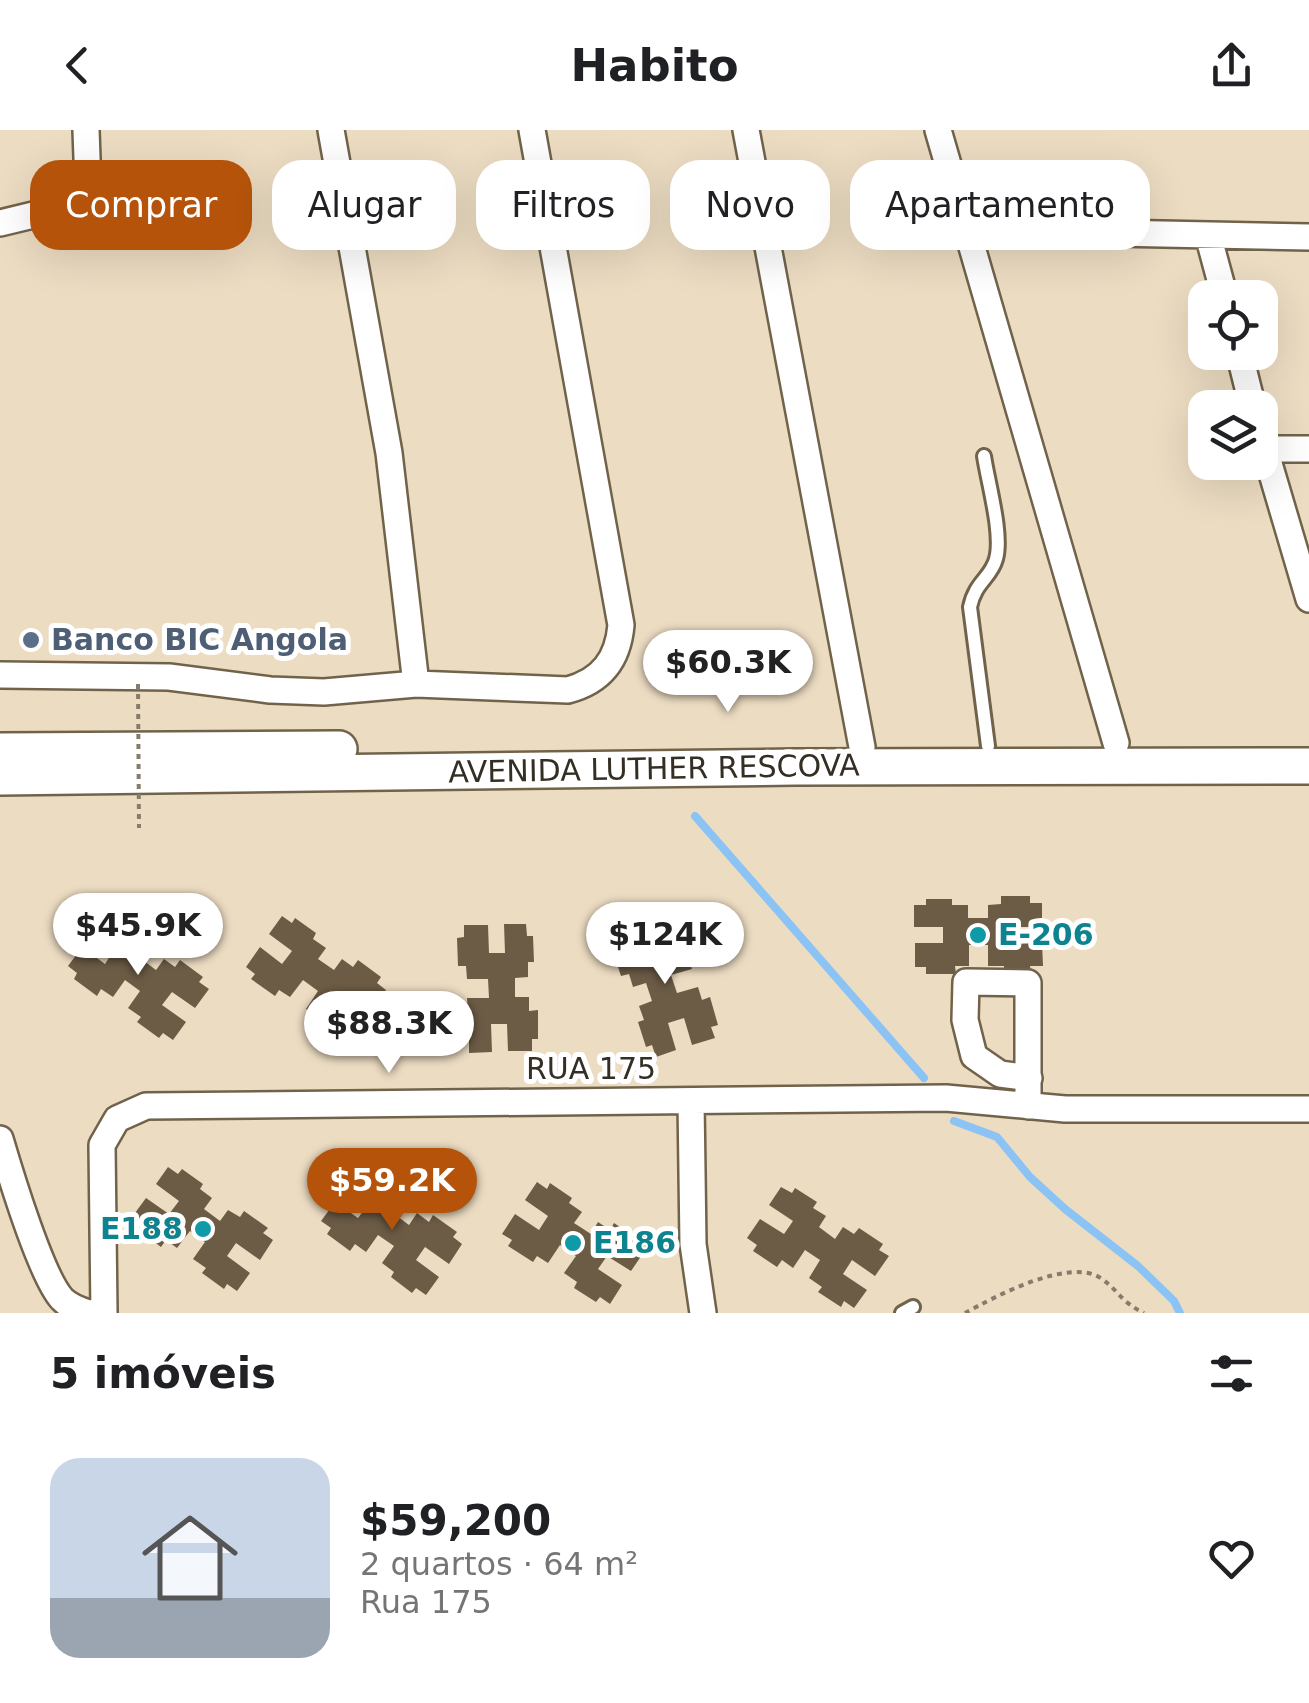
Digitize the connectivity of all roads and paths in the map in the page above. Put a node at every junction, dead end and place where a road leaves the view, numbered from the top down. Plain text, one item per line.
1 (86, 130) edge
2 (331, 130) edge
3 (532, 130) edge
4 (746, 130) edge
5 (938, 130) edge
6 (946, 160) edge
7 (0, 223) edge
8 (1150, 234) edge
9 (1208, 235) junction
10 (1309, 237) edge
11 (972, 250) edge
12 (1220, 280) edge
13 (1278, 444) edge
14 (1309, 450) edge
15 (984, 456) dead end
16 (1274, 480) edge
17 (1309, 599) edge
18 (0, 675) edge
19 (138, 684) dead end
20 (416, 684) junction
21 (1309, 742) edge
22 (1116, 743) junction
23 (988, 746) junction
24 (862, 747) junction
25 (0, 751) edge
26 (1309, 766) edge
27 (0, 778) edge
28 (139, 828) dead end
29 (1029, 1078) dead end
30 (691, 1101) junction
31 (1028, 1106) junction
32 (1309, 1110) edge
33 (0, 1139) edge
34 (90, 1313) edge
35 (104, 1313) edge
36 (703, 1313) edge
37 (965, 1313) edge
38 (1144, 1313) edge

1 - 7 street
2 - 20 street
3 - 20 street
4 - 24 street
5 - 6 street
8 - 9 street
9 - 10 street
9 - 12 street
11 - 22 street
13 - 14 street
15 - 23 lane
16 - 17 street
18 - 20 street
19 - 28 path, bridge
21 - 22 main road, AVENIDA LUTHER RESCOVA
22 - 23 main road, AVENIDA LUTHER RESCOVA
23 - 24 main road, AVENIDA LUTHER RESCOVA
24 - 25 main road, AVENIDA LUTHER RESCOVA
26 - 27 main road, AVENIDA LUTHER RESCOVA
29 - 31 street
30 - 31 street, RUA 175
30 - 35 street, RUA 175
30 - 36 street
31 - 32 street, RUA 175
33 - 34 street
37 - 38 path

